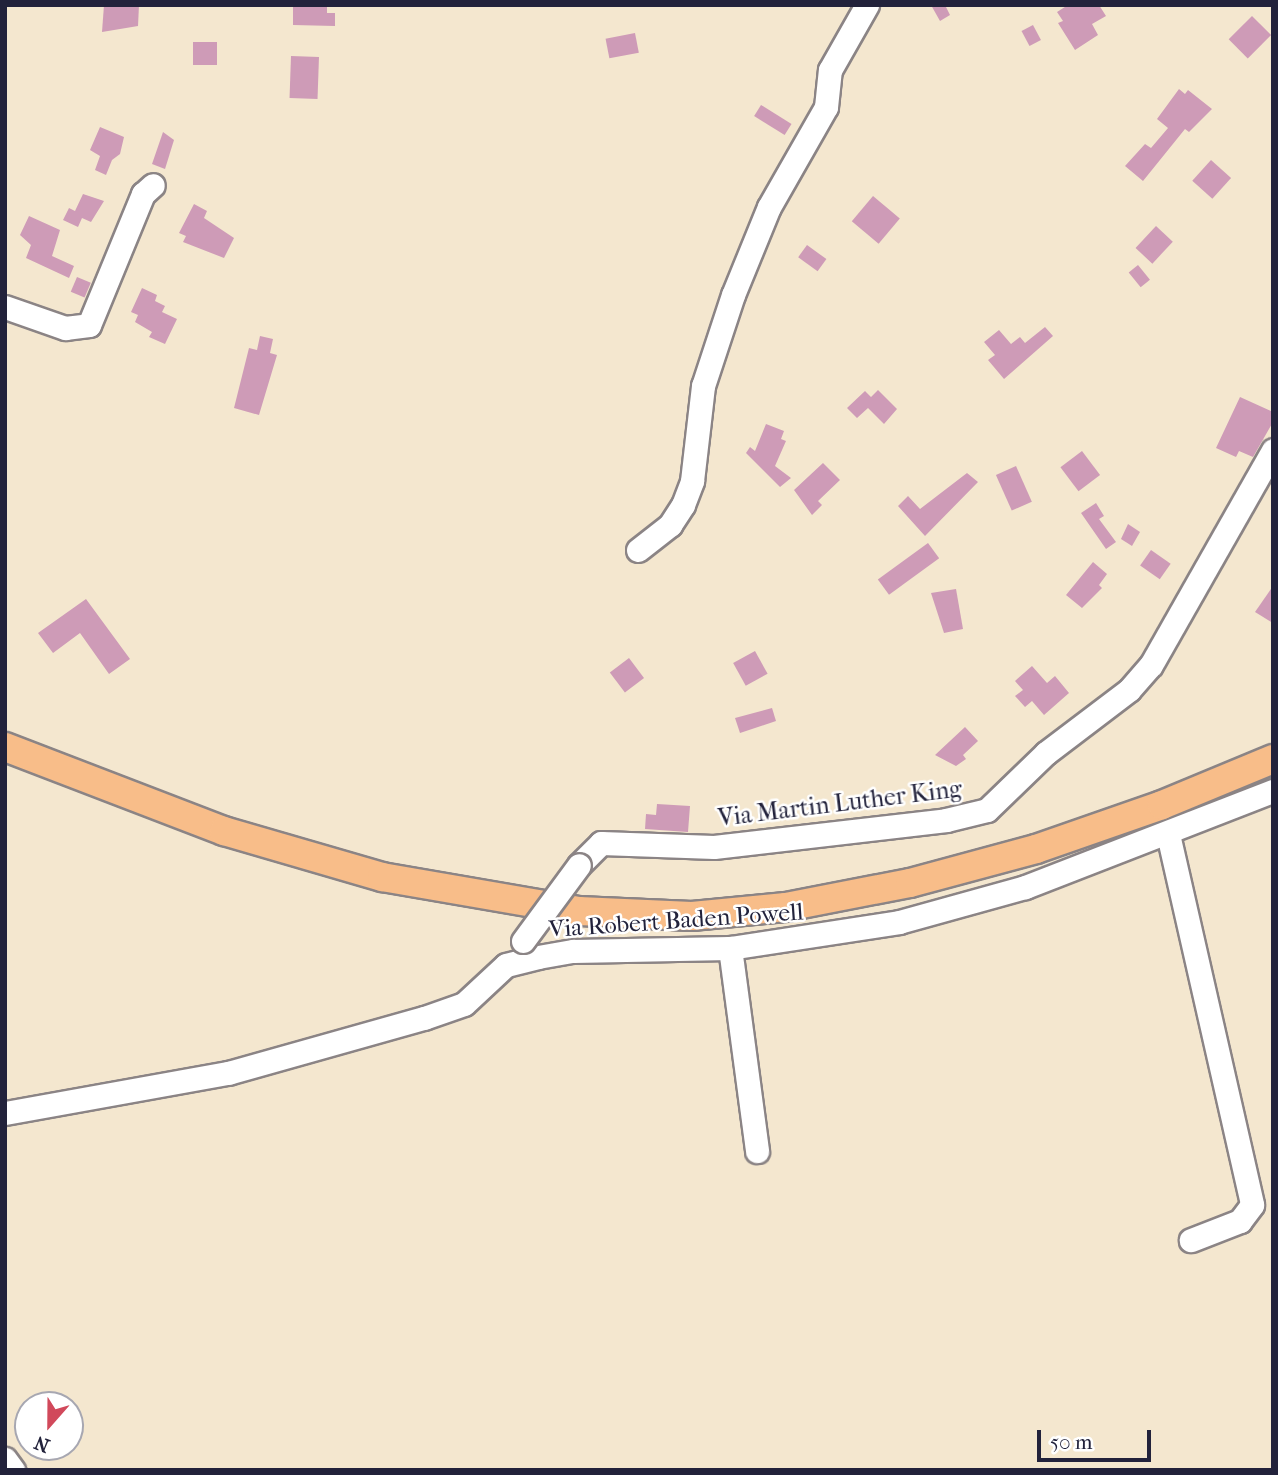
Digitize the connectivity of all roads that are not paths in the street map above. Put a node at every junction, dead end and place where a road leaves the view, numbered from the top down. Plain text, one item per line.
1 (867, 5) edge
2 (153, 185) dead end
3 (5, 307) edge
4 (1273, 450) edge
5 (638, 550) dead end
6 (5, 747) edge
7 (1273, 759) edge
8 (1273, 790) edge
9 (1168, 834) junction
10 (730, 948) junction
11 (506, 965) junction
12 (5, 1113) edge
13 (757, 1151) dead end
14 (1192, 1240) dead end
15 (5, 1459) edge
16 (13, 1470) edge

1 - 5 street
2 - 3 street
4 - 11 street, Via Martin Luther King, bridge
6 - 7 main road
8 - 9 street, Via Robert Baden Powell
9 - 10 street, Via Robert Baden Powell
9 - 14 street
10 - 11 street, Via Robert Baden Powell
10 - 13 street
11 - 12 street
15 - 16 street

